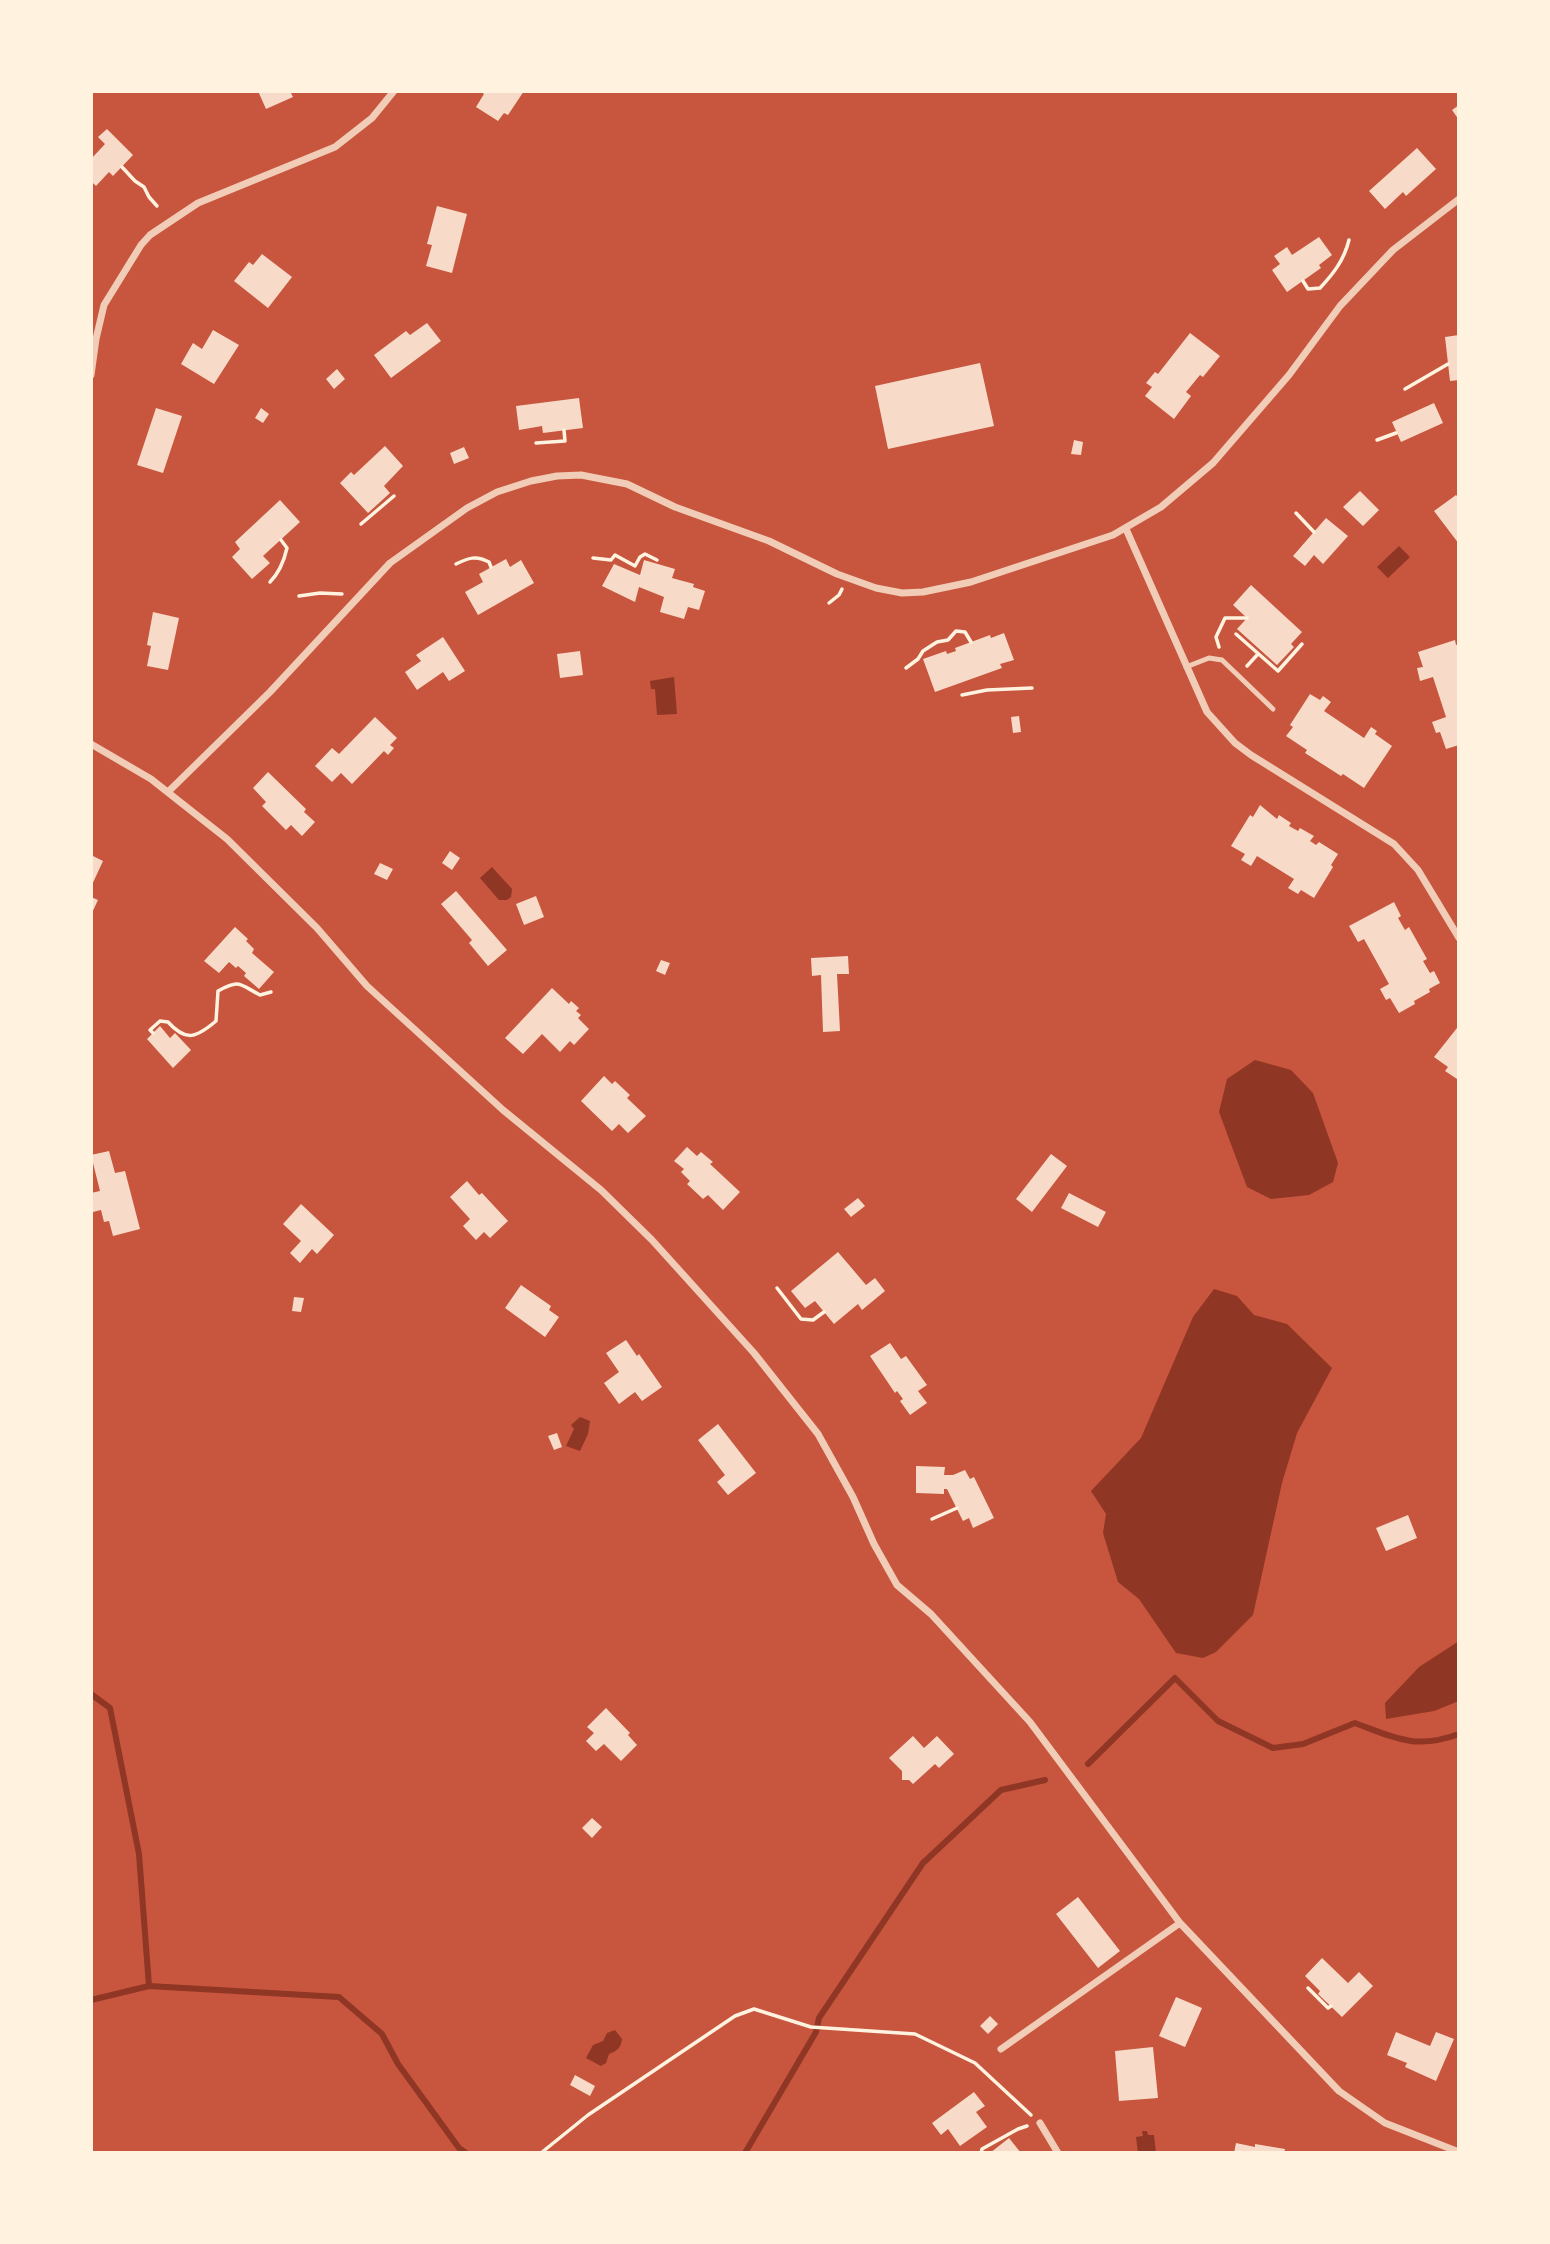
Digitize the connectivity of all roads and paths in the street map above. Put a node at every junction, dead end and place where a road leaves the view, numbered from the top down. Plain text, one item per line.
1 (394, 91) edge
2 (122, 166) dead end
3 (1459, 199) edge
4 (158, 206) dead end
5 (1349, 240) dead end
6 (1303, 281) dead end
7 (93, 338) edge
8 (1448, 364) dead end
9 (91, 374) edge
10 (1405, 390) dead end
11 (564, 430) dead end
12 (1396, 433) dead end
13 (1377, 440) dead end
14 (536, 443) dead end
15 (394, 496) dead end
16 (1296, 513) dead end
17 (361, 524) dead end
18 (1126, 528) junction
19 (1314, 532) dead end
20 (281, 540) dead end
21 (593, 558) dead end
22 (657, 559) dead end
23 (456, 564) dead end
24 (491, 567) dead end
25 (848, 578) junction
26 (270, 582) dead end
27 (348, 589) dead end
28 (299, 596) dead end
29 (829, 603) dead end
30 (1247, 618) dead end
31 (1236, 634) dead end
32 (948, 640) junction
33 (971, 642) dead end
34 (1302, 644) dead end
35 (952, 647) dead end
36 (1258, 654) junction
37 (1254, 659) dead end
38 (1222, 660) junction
39 (1186, 667) junction
40 (906, 668) dead end
41 (1032, 688) dead end
42 (962, 695) dead end
43 (1273, 709) dead end
44 (91, 744) edge
45 (169, 791) junction
46 (1459, 938) edge
47 (271, 992) dead end
48 (153, 1033) dead end
49 (777, 1288) dead end
50 (824, 1312) dead end
51 (957, 1508) dead end
52 (932, 1519) dead end
53 (1180, 1923) junction
54 (1308, 1988) dead end
55 (1331, 2006) dead end
56 (1001, 2049) dead end
57 (1040, 2123) junction
58 (1459, 2152) edge
59 (541, 2153) edge
60 (981, 2153) edge
61 (1058, 2153) edge

1 - 7 street
2 - 4 path
3 - 18 street
5 - 6 path
7 - 9 street
8 - 10 path
11 - 14 path
12 - 13 path
15 - 17 path
16 - 19 path
18 - 25 street
18 - 39 street
20 - 26 path
21 - 22 path
23 - 24 path
25 - 29 path
25 - 45 street
27 - 28 path
30 - 38 path
31 - 36 path
32 - 33 path
32 - 35 path
32 - 40 path
34 - 36 path
36 - 37 path
38 - 39 lane
38 - 43 lane
39 - 46 street
41 - 42 path
44 - 45 street
45 - 53 street
47 - 48 path
49 - 50 path
51 - 52 path
53 - 56 street
53 - 58 street
54 - 55 path
57 - 59 path
57 - 60 path
57 - 61 street

